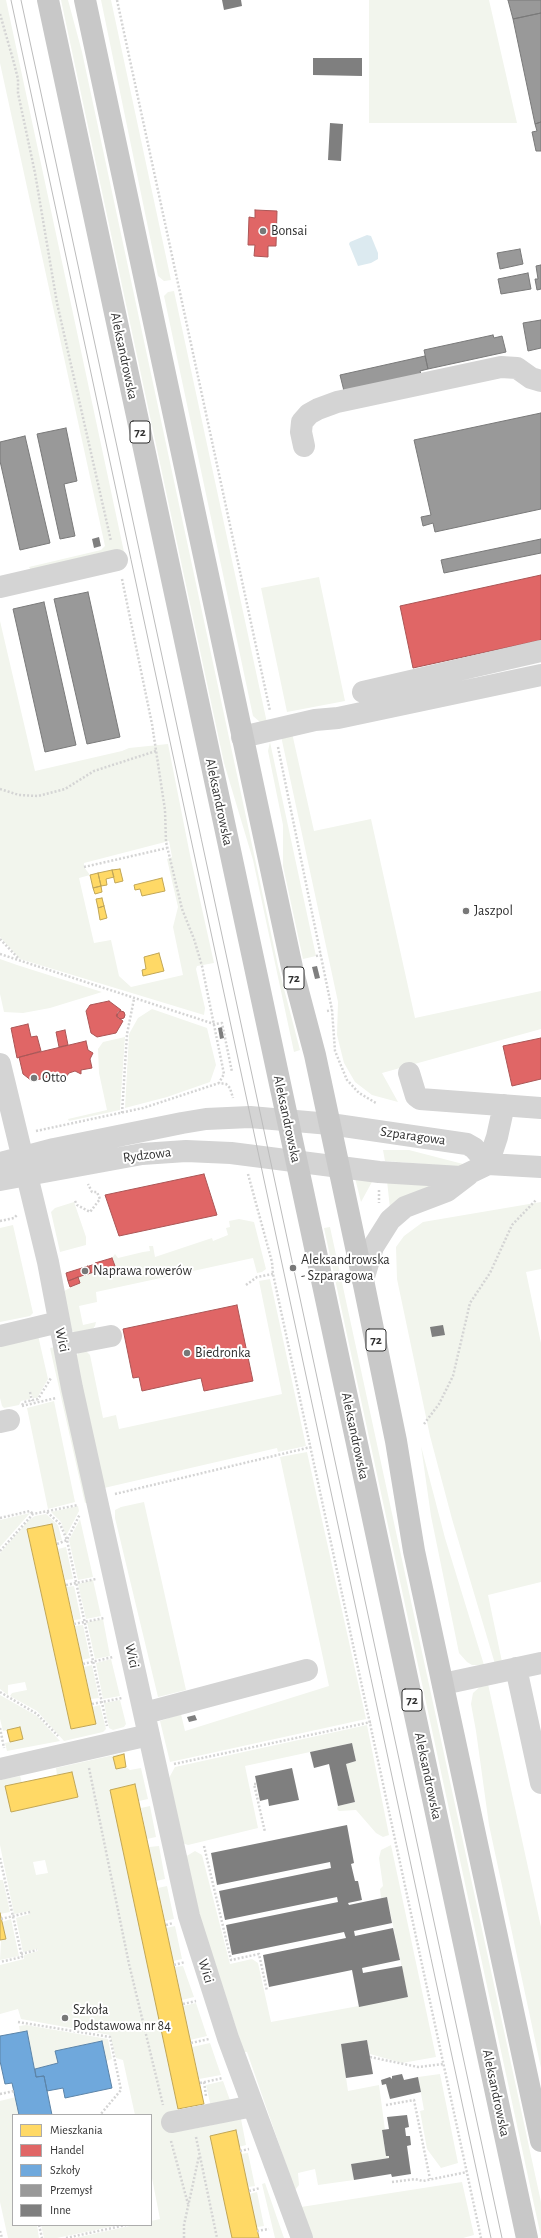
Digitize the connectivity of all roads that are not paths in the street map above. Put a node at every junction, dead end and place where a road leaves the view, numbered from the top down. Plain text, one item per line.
1 (48, 0) edge
2 (85, 0) edge
3 (541, 381) edge
4 (304, 446) dead end
5 (117, 560) road end
6 (0, 587) edge
7 (541, 651) edge
8 (541, 675) edge
9 (364, 692) dead end
10 (242, 736) junction
11 (0, 1064) edge
12 (409, 1073) dead end
13 (504, 1105) junction
14 (541, 1108) edge
15 (288, 1119) junction
16 (330, 1124) junction
17 (296, 1162) junction
18 (0, 1163) edge
19 (488, 1164) junction
20 (25, 1166) junction
21 (339, 1167) junction
22 (541, 1167) edge
23 (468, 1175) junction
24 (0, 1180) edge
25 (363, 1280) junction
26 (58, 1322) junction
27 (0, 1336) edge
28 (111, 1336) dead end
29 (64, 1345) junction
30 (541, 1663) edge
31 (516, 1668) junction
32 (307, 1670) dead end
33 (443, 1684) junction
34 (145, 1713) junction
35 (149, 1735) junction
36 (0, 1769) edge
37 (541, 1783) edge
38 (253, 2106) junction
39 (171, 2128) road end
40 (541, 2141) edge
41 (302, 2238) edge
42 (527, 2238) edge

1 - 15 main road, Aleksandrowska / 72
2 - 10 main road, 72
3 - 4 street
5 - 6 street
7 - 9 street
8 - 10 street
10 - 16 main road, 72
11 - 20 street, Wici
12 - 13 street
13 - 14 street
13 - 19 street
15 - 16 street, Rydzowa
15 - 17 main road, Aleksandrowska / 72
15 - 20 street, Rydzowa
16 - 19 street, Szparagowa
16 - 21 main road, 72
17 - 20 street, Rydzowa
17 - 21 street, Rydzowa
17 - 42 main road, Aleksandrowska / 72
18 - 20 street, Rydzowa
19 - 22 street
19 - 23 street
20 - 24 street, Rydzowa
20 - 26 street, Wici
21 - 23 street
21 - 25 main road, 72
23 - 25 street
25 - 33 main road, 72
26 - 27 street
26 - 29 street, Wici
28 - 29 street
29 - 34 street, Wici
30 - 31 street
31 - 33 street
31 - 37 street
32 - 34 street
33 - 40 main road, 72
34 - 35 street, Wici
35 - 36 street
35 - 38 street, Wici
38 - 39 street
38 - 41 street, Wici

